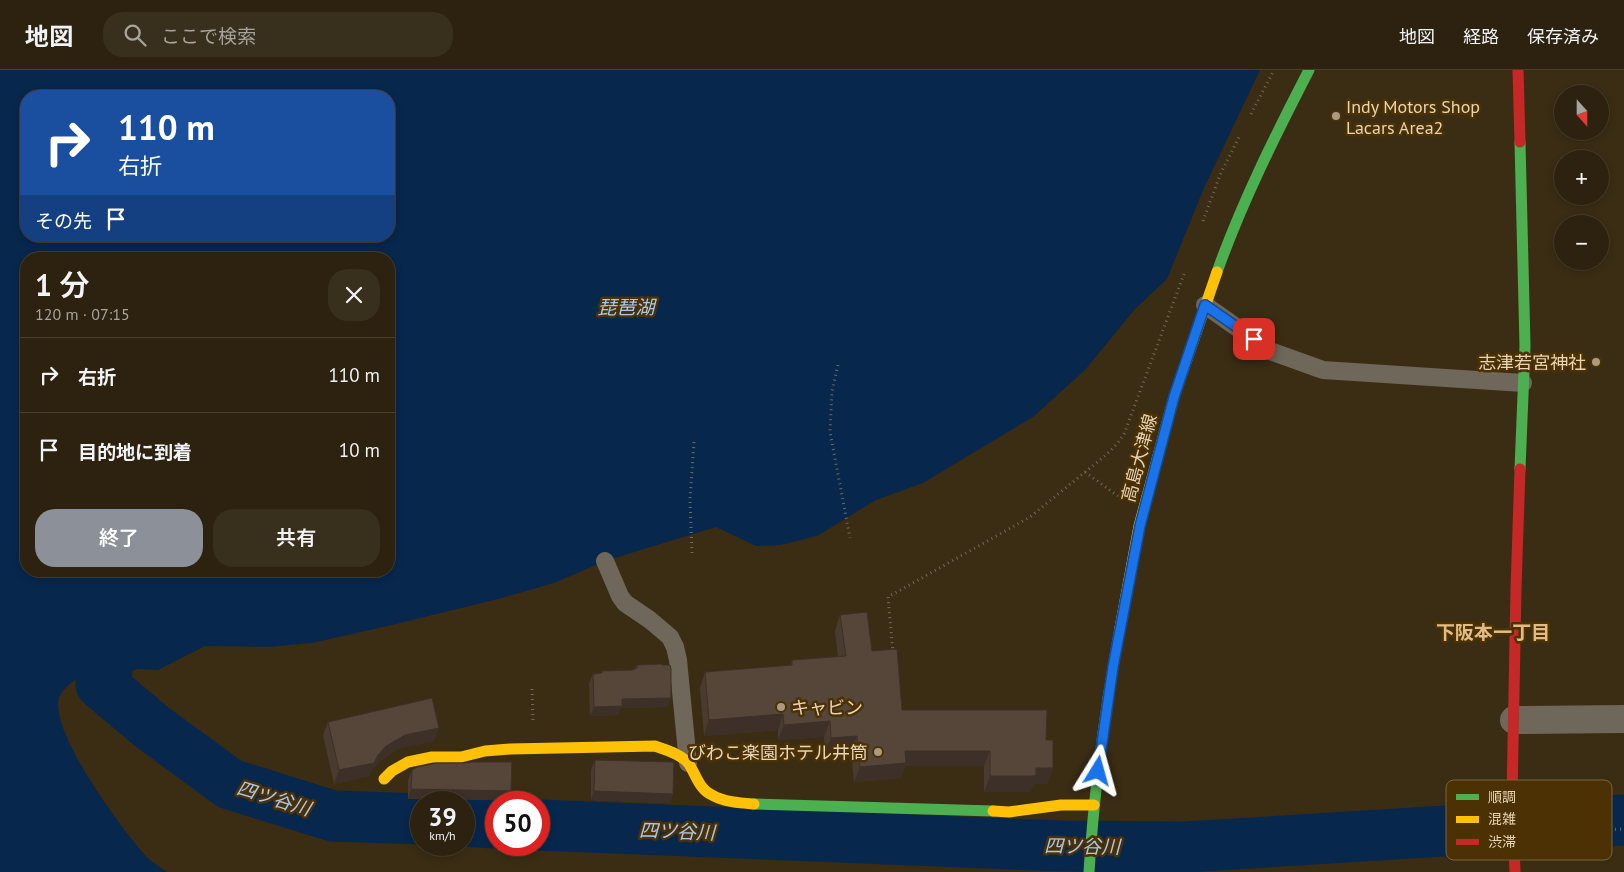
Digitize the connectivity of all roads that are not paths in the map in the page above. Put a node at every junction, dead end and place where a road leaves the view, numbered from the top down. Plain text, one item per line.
1 (1309, 70) edge
2 (1518, 70) edge
3 (1205, 305) junction
4 (1523, 383) junction
5 (605, 561) dead end
6 (1514, 720) junction
7 (1624, 720) edge
8 (688, 763) junction
9 (384, 779) dead end
10 (1512, 780) edge
11 (1094, 805) junction
12 (1089, 872) edge

1 - 3 street, 高島大津線
2 - 4 street
3 - 4 lane
3 - 11 street, 高島大津線
4 - 6 street
5 - 8 lane
6 - 7 street
6 - 10 street
8 - 9 street
8 - 11 street
11 - 12 street, 高島大津線

